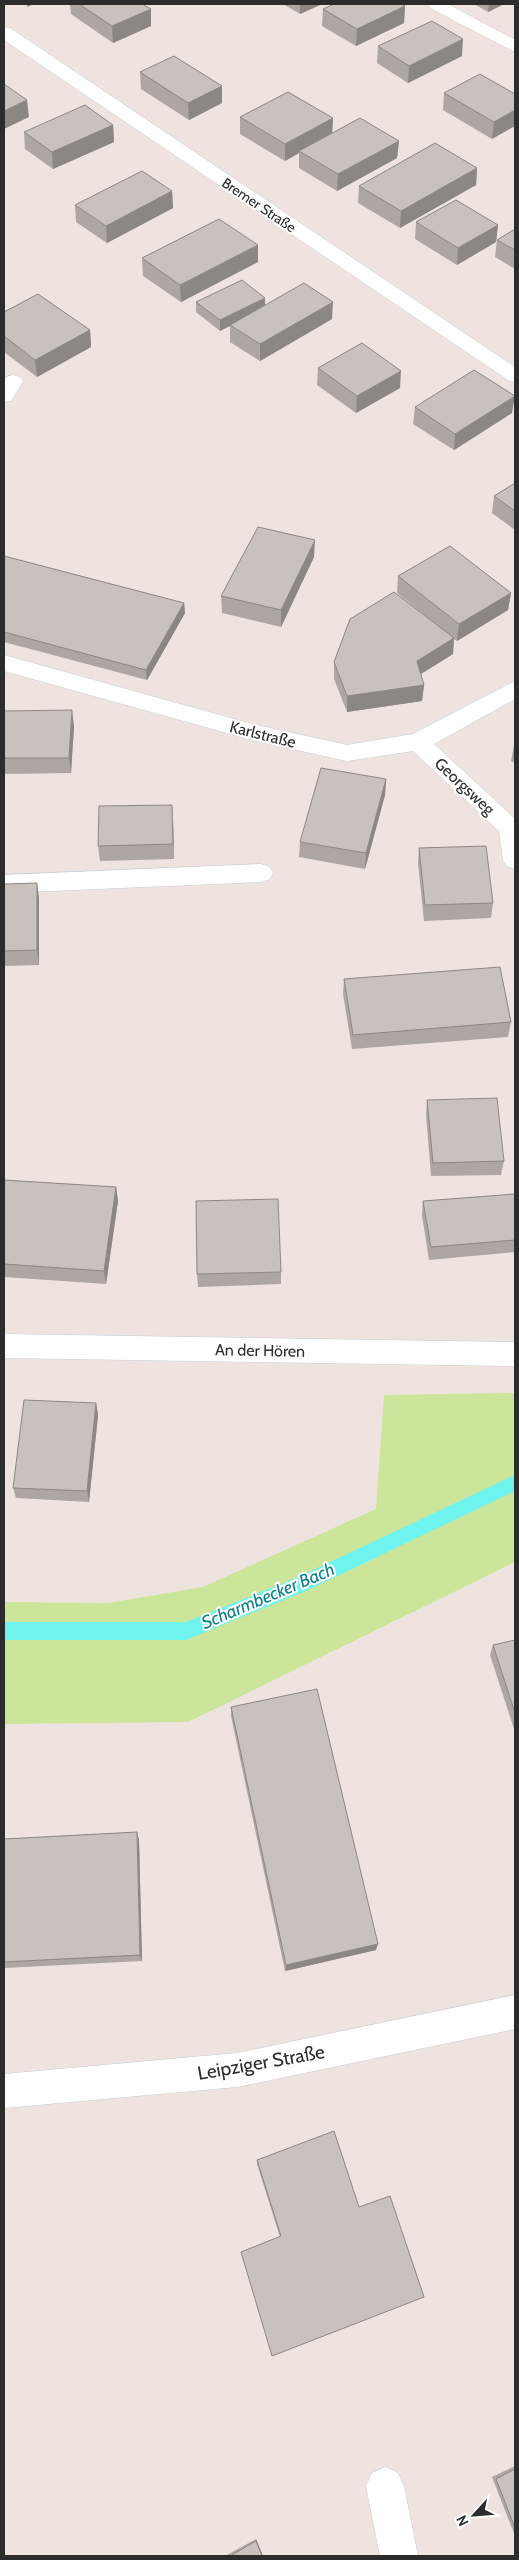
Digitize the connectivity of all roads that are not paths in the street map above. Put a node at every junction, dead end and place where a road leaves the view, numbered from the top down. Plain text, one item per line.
1 (436, 4) edge
2 (5, 34) edge
3 (515, 47) edge
4 (515, 376) edge
5 (4, 663) edge
6 (515, 689) edge
7 (418, 742) junction
8 (513, 828) edge
9 (515, 860) edge
10 (260, 873) dead end
11 (4, 884) edge
12 (4, 1346) edge
13 (515, 1354) edge
14 (515, 2012) edge
15 (4, 2091) edge
16 (385, 2486) dead end
17 (399, 2556) edge

1 - 3 street
2 - 4 street, Bremer Straße
5 - 7 street, Karlstraße
6 - 7 street, Karlstraße
7 - 8 street, Georgsweg
8 - 9 street, Georgsweg
10 - 11 street
12 - 13 street, An der Hören
14 - 15 street, Leipziger Straße
16 - 17 street

